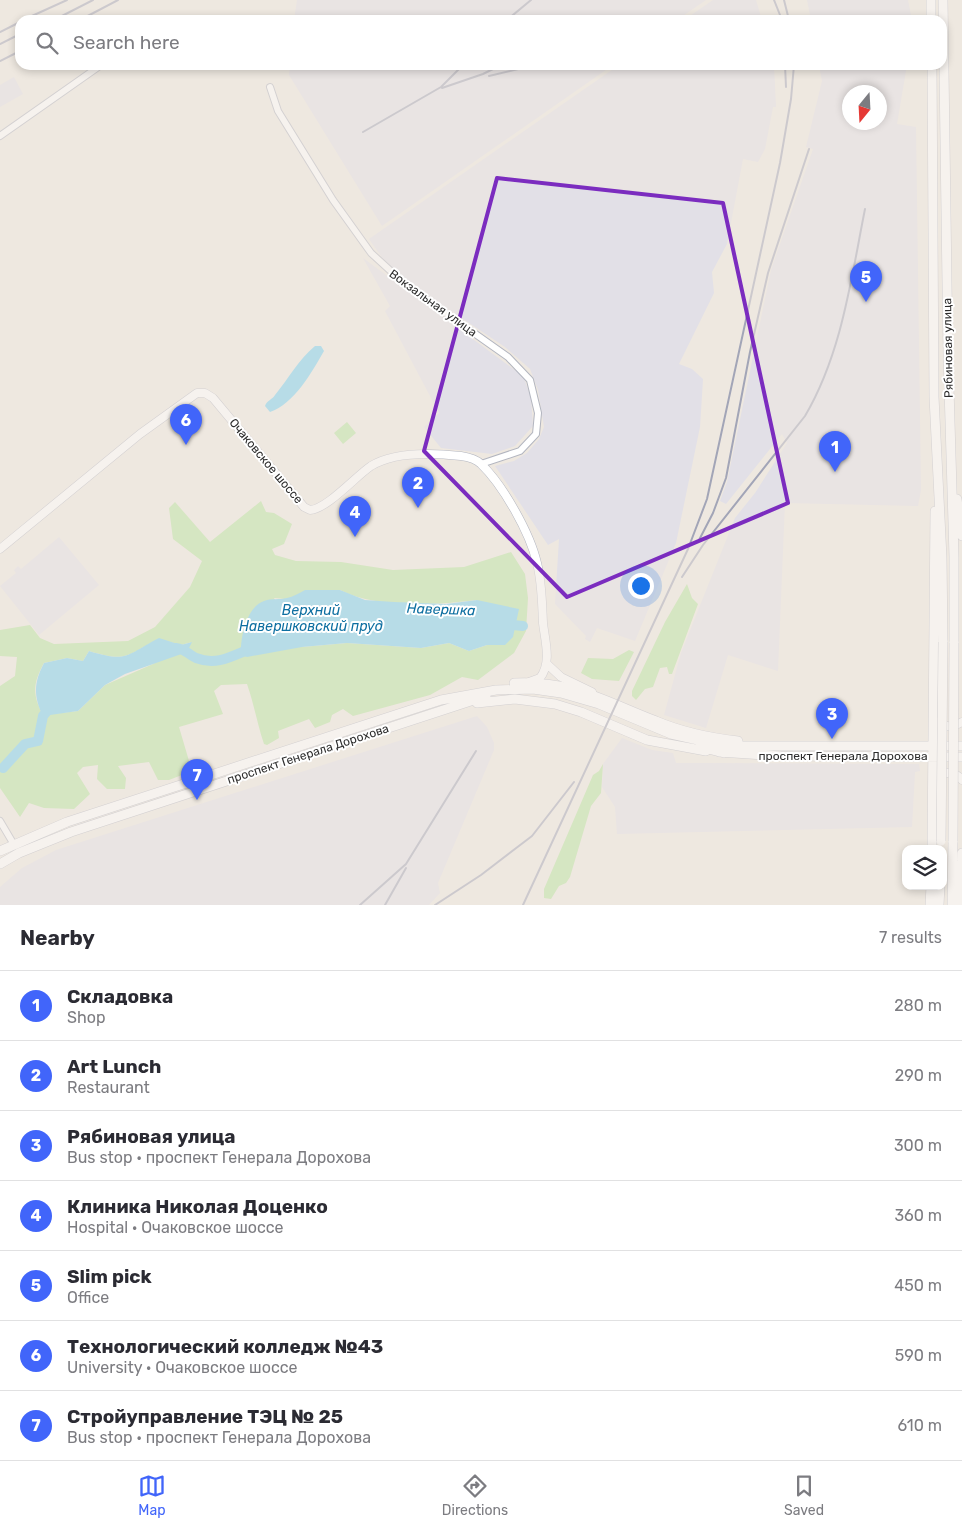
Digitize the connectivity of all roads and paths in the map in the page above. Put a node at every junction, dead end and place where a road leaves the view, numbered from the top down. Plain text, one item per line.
1 (930, 0) edge
2 (943, 0) edge
3 (931, 15) edge
4 (943, 15) edge
5 (94, 70) edge
6 (932, 70) edge
7 (944, 70) edge
8 (270, 87) dead end
9 (0, 136) edge
10 (481, 464) junction
11 (951, 472) junction
12 (938, 480) junction
13 (962, 536) edge
14 (0, 549) edge
15 (547, 664) junction
16 (527, 683) junction
17 (441, 700) junction
18 (613, 702) junction
19 (934, 713) junction
20 (962, 722) edge
21 (934, 745) junction
22 (811, 746) junction
23 (962, 746) edge
24 (934, 756) junction
25 (962, 756) edge
26 (962, 780) edge
27 (933, 787) junction
28 (0, 820) edge
29 (13, 843) junction
30 (932, 845) edge
31 (941, 845) edge
32 (0, 851) edge
33 (962, 854) edge
34 (0, 864) edge
35 (931, 890) edge
36 (940, 890) edge
37 (930, 905) edge
38 (940, 905) edge
39 (952, 905) edge
40 (960, 905) edge

1 - 3 main road
2 - 4 main road, Рябиновая улица
5 - 9 street
6 - 12 main road, Рябиновая улица
7 - 11 main road, Рябиновая улица
8 - 10 street, Вокзальная улица
10 - 14 street, Очаковское шоссе
10 - 15 street
11 - 13 main road
11 - 39 main road, Рябиновая улица, bridge
12 - 19 main road
12 - 31 main road, Рябиновая улица, bridge
15 - 16 street
15 - 18 street
16 - 17 main road, проспект Генерала Дорохова
16 - 18 main road, проспект Генерала Дорохова
17 - 22 main road, проспект Генерала Дорохова
17 - 29 main road, проспект Генерала Дорохова
18 - 22 main road, проспект Генерала Дорохова
19 - 20 street
19 - 21 main road
21 - 22 main road, проспект Генерала Дорохова
21 - 23 main road, проспект Генерала Дорохова
21 - 24 main road
24 - 25 main road, проспект Генерала Дорохова
24 - 27 main road
24 - 34 main road, проспект Генерала Дорохова
26 - 27 street
27 - 30 main road
28 - 29 street
29 - 32 main road, проспект Генерала Дорохова
33 - 40 main road
35 - 37 main road
36 - 38 main road

